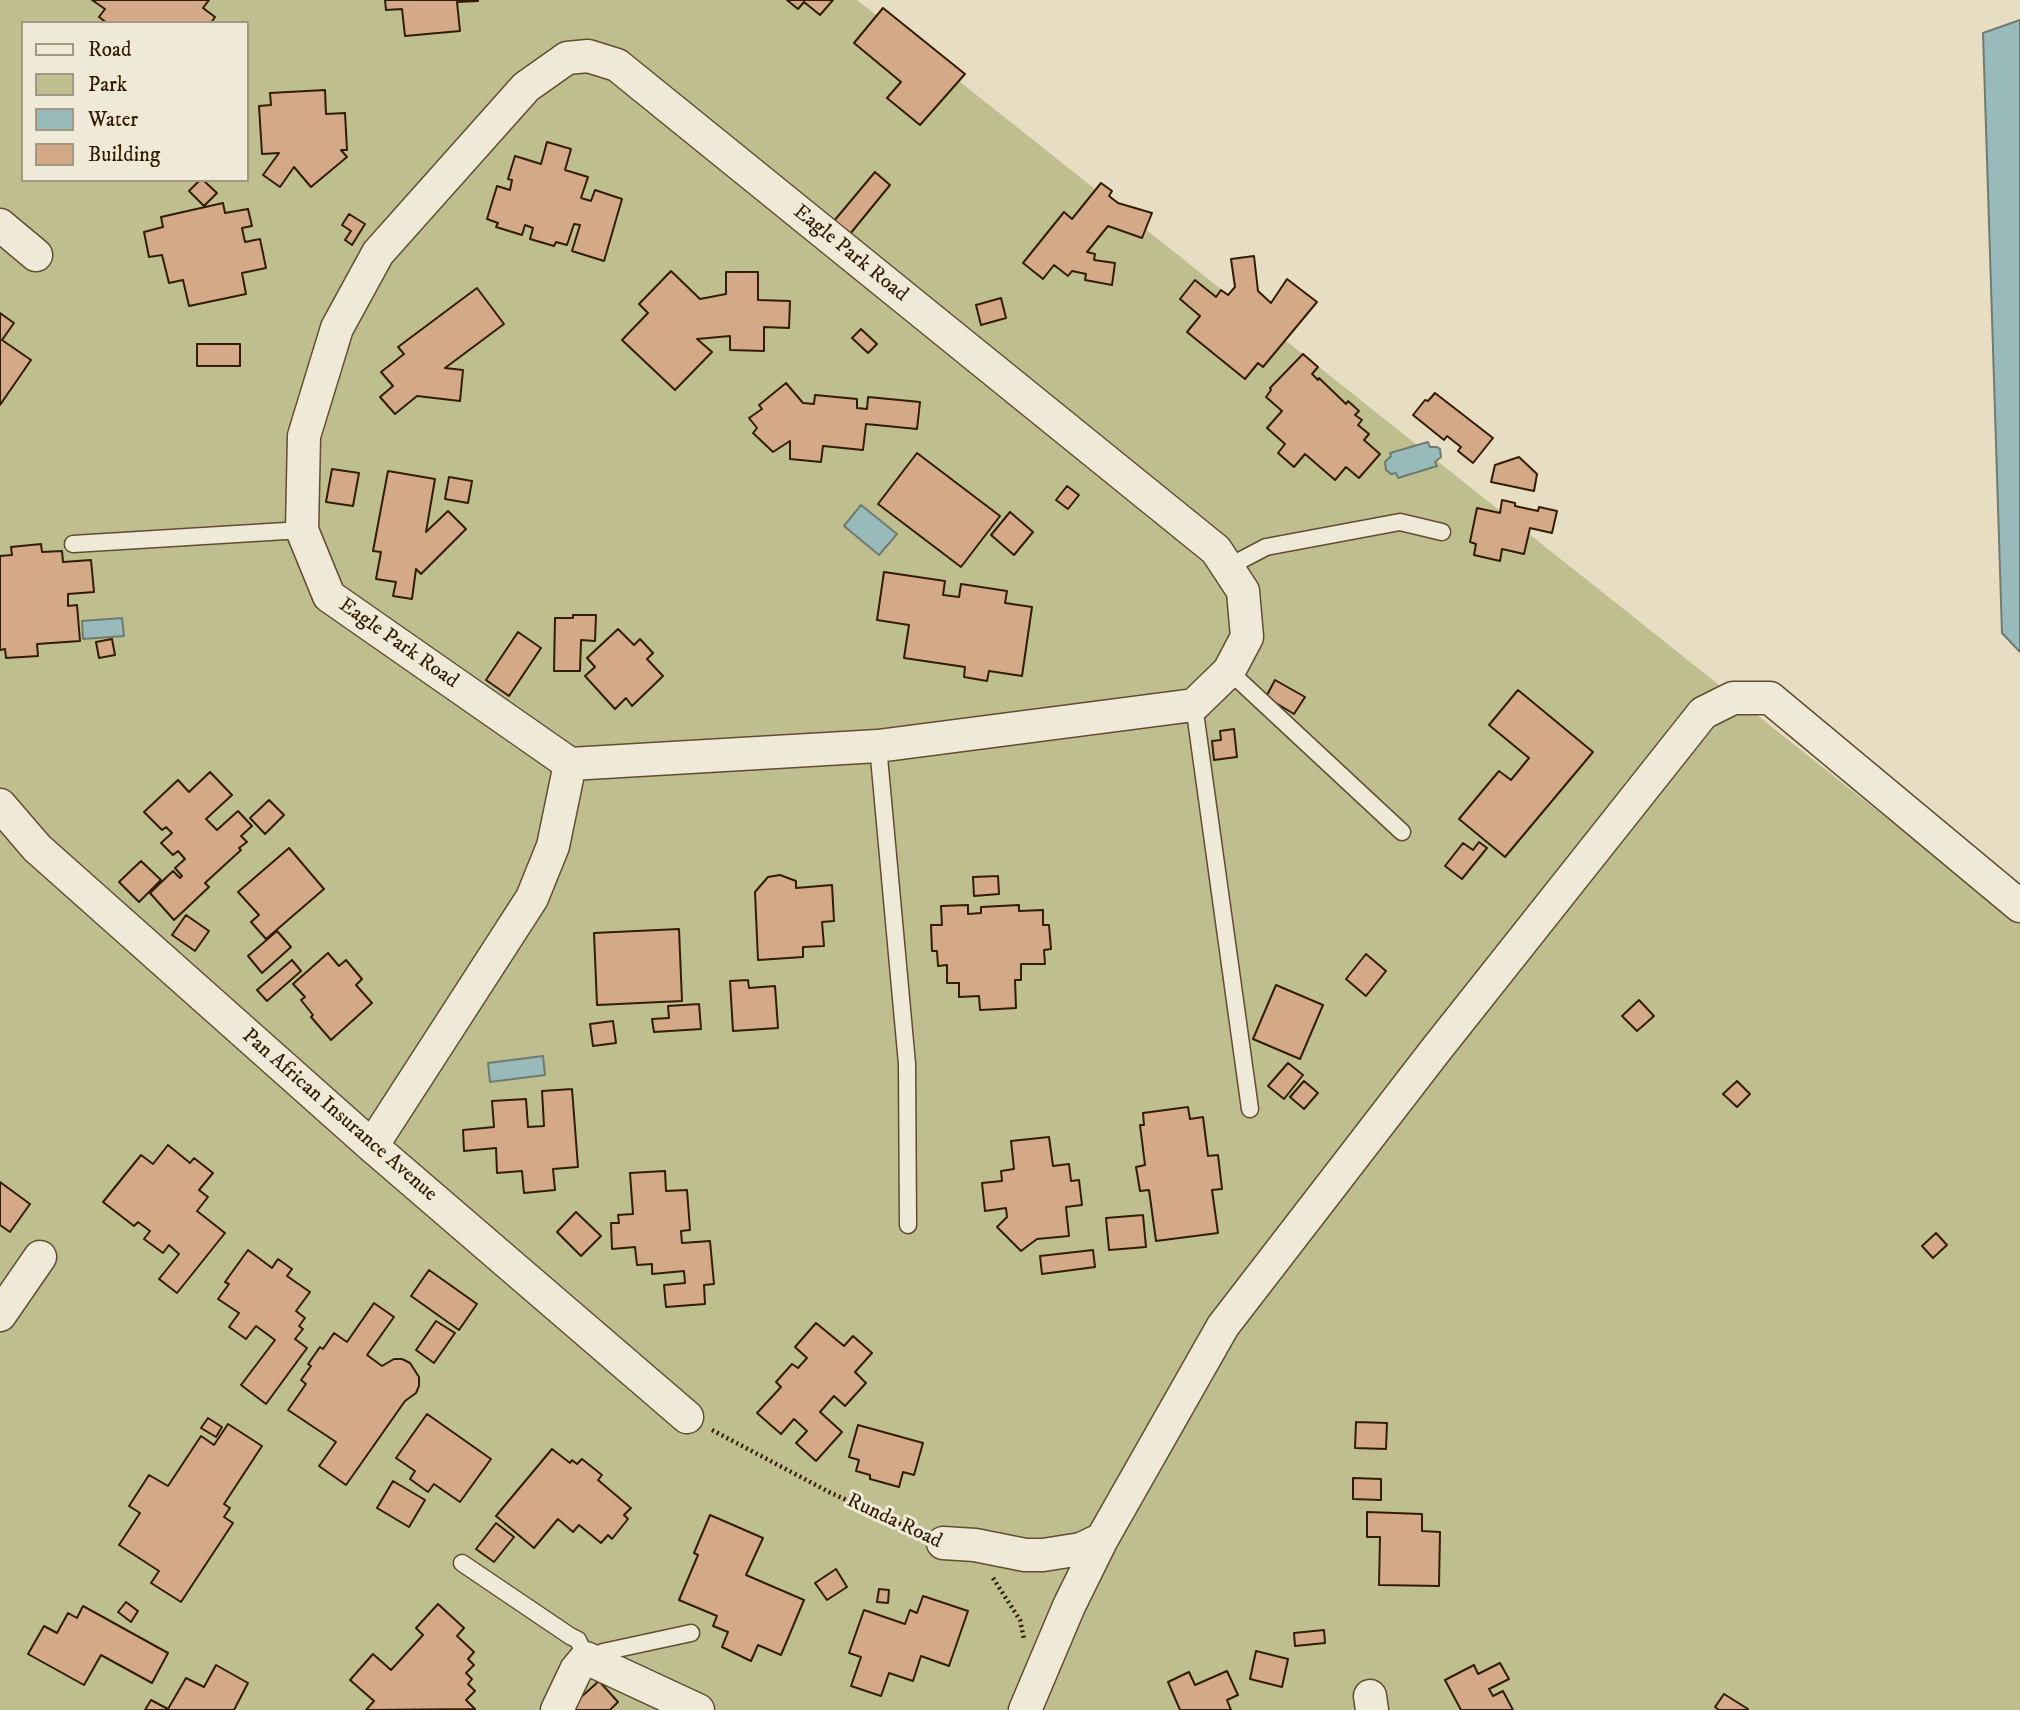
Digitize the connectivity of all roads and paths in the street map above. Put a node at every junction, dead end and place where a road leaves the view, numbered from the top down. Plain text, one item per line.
1 (0, 225) edge
2 (36, 255) dead end
3 (302, 530) junction
4 (1442, 532) dead end
5 (73, 544) dead end
6 (1228, 567) junction
7 (1229, 671) junction
8 (1194, 705) junction
9 (878, 746) junction
10 (570, 764) junction
11 (0, 805) edge
12 (1402, 832) dead end
13 (2020, 906) edge
14 (1250, 1109) dead end
15 (372, 1146) junction
16 (908, 1225) dead end
17 (40, 1257) dead end
18 (0, 1315) edge
19 (687, 1417) joint
20 (1102, 1539) junction
21 (943, 1544) joint
22 (462, 1563) dead end
23 (983, 1571) dead end
24 (691, 1633) dead end
25 (586, 1658) junction
26 (1030, 1698) edge
27 (557, 1710) edge
28 (698, 1710) edge

1 - 2 street
3 - 5 lane
3 - 6 street, Eagle Park Road
3 - 10 street, Eagle Park Road
4 - 6 lane
6 - 7 street, Eagle Park Road
7 - 8 street, Eagle Park Road
7 - 12 lane
8 - 9 street
8 - 14 lane
9 - 10 street
9 - 16 lane
10 - 15 street
11 - 15 street, Pan African Insurance Avenue
13 - 20 street
15 - 19 street, Pan African Insurance Avenue
17 - 18 street
19 - 21 path, Runda Road
20 - 21 street
20 - 26 street
22 - 25 lane
23 - 26 path
24 - 25 lane
25 - 27 street
25 - 28 street

